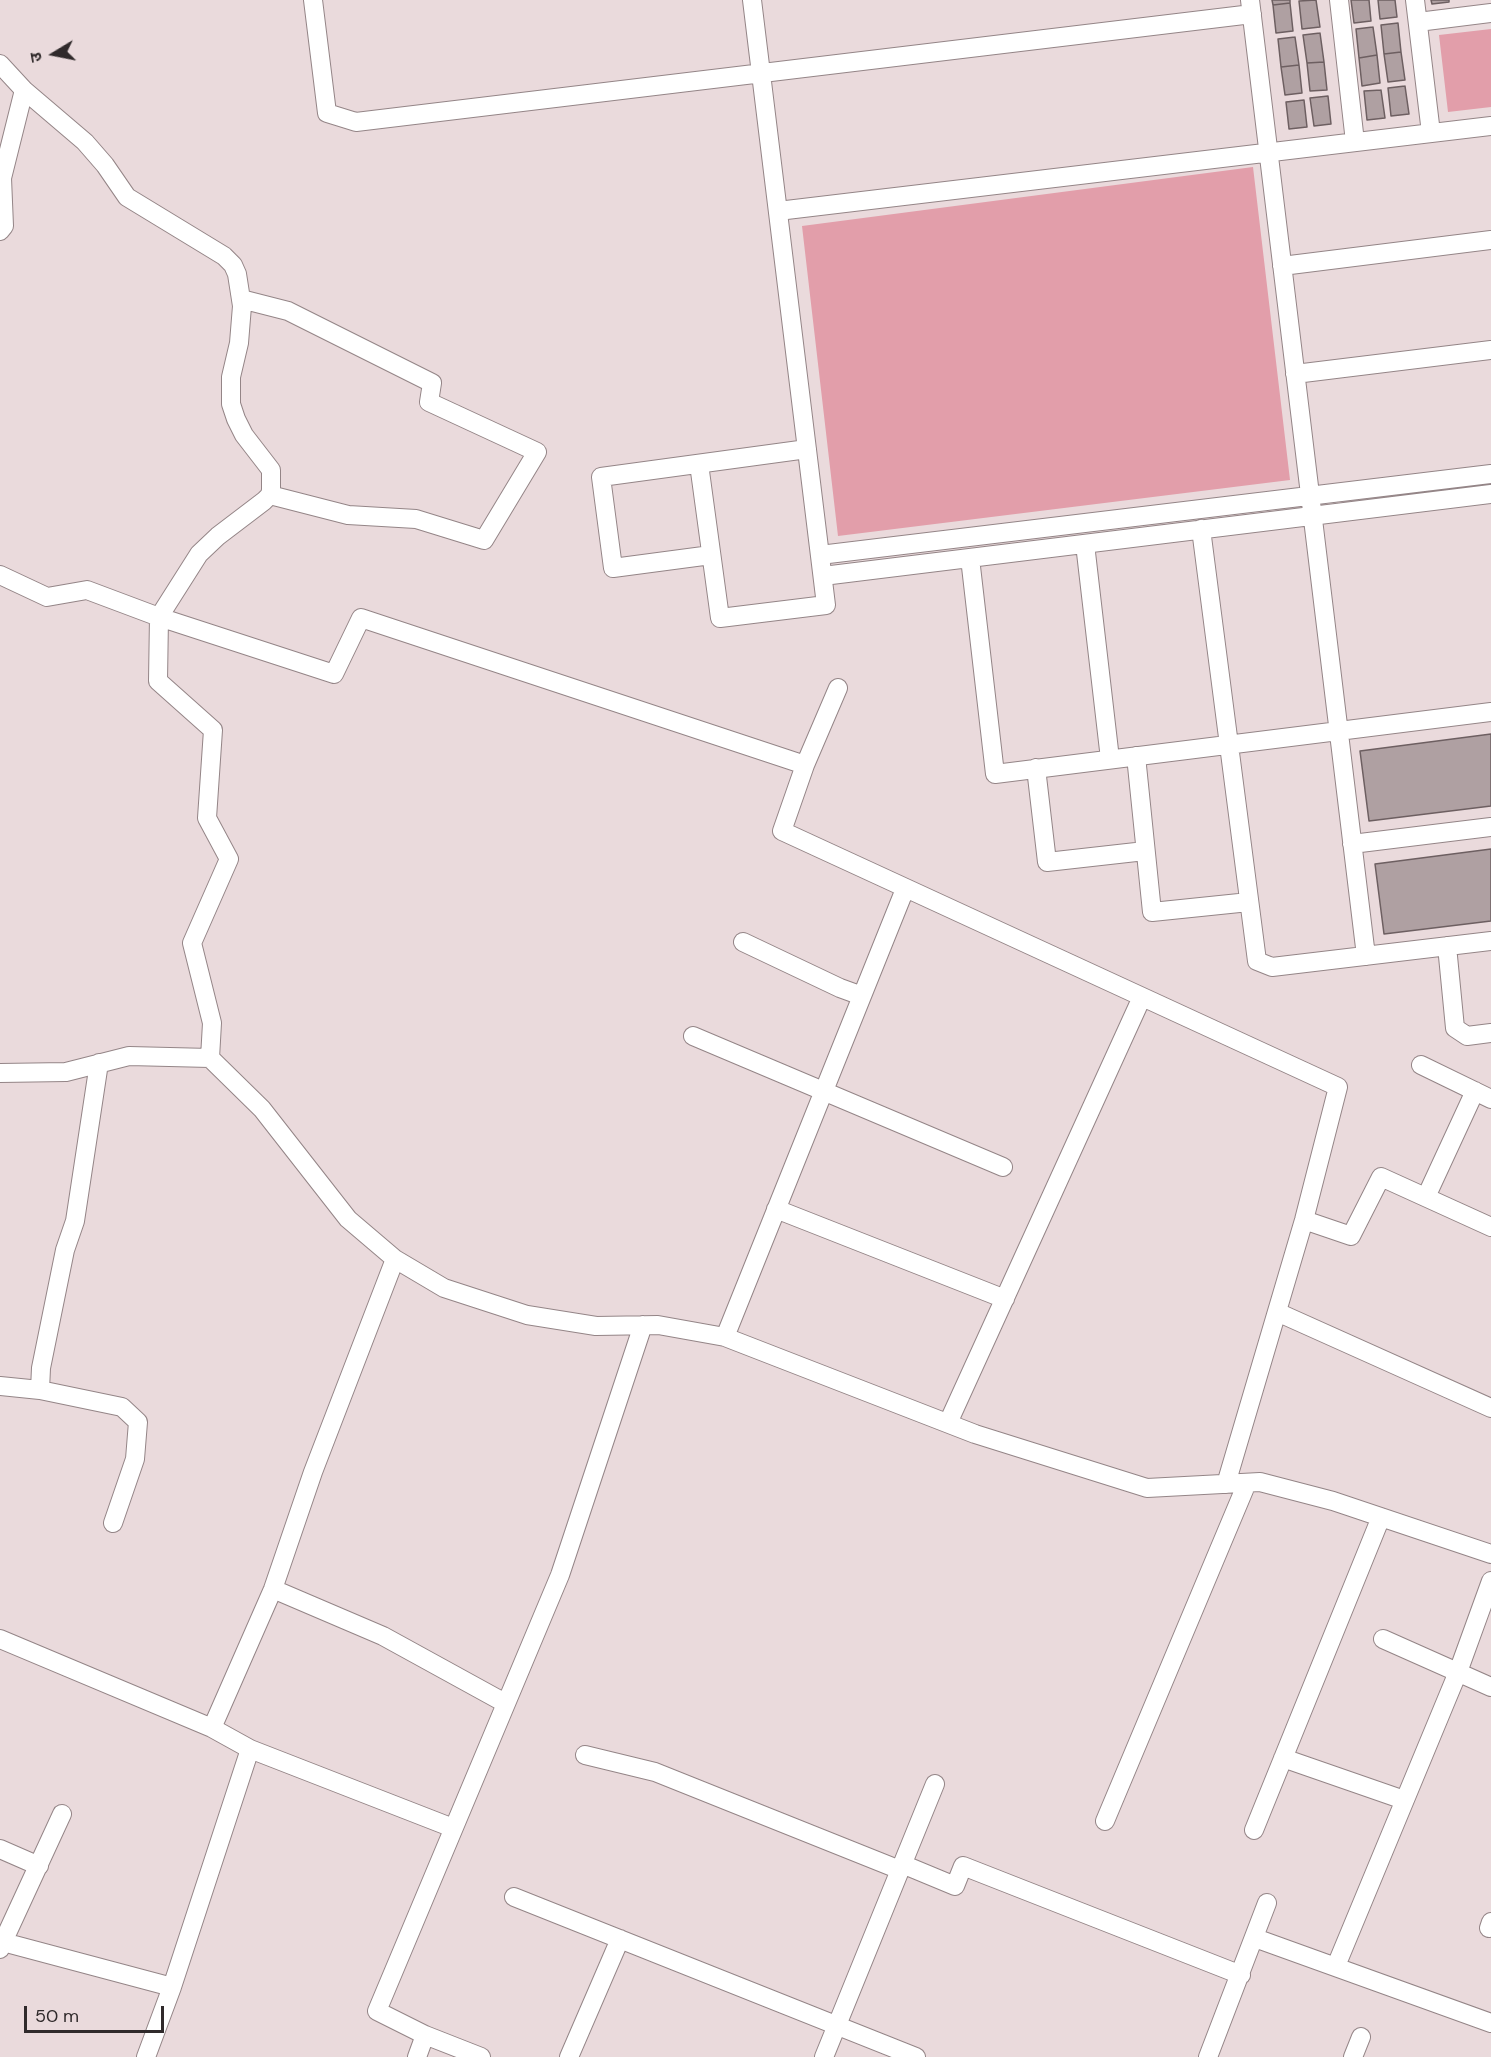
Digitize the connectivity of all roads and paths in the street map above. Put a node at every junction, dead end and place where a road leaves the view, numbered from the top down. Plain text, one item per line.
1 (313, 0) edge
2 (753, 0) edge
3 (1339, 0) edge
4 (1415, 0) edge
5 (1251, 7) edge
6 (1491, 13) edge
7 (1418, 22) junction
8 (0, 64) edge
9 (761, 73) junction
10 (24, 90) junction
11 (1491, 126) edge
12 (1431, 133) junction
13 (1354, 142) junction
14 (1269, 152) junction
15 (778, 211) junction
16 (0, 231) edge
17 (1491, 240) edge
18 (1282, 266) junction
19 (241, 299) junction
20 (1491, 350) edge
21 (1295, 374) junction
22 (807, 449) junction
23 (699, 464) junction
24 (1491, 474) edge
25 (1491, 494) edge
26 (270, 495) junction
27 (1310, 496) junction
28 (1312, 516) junction
29 (1201, 529) junction
30 (1085, 544) junction
31 (711, 555) junction
32 (820, 555) junction
33 (970, 558) junction
34 (0, 575) edge
35 (823, 576) junction
36 (159, 617) junction
37 (838, 688) dead end
38 (1491, 712) edge
39 (1338, 730) junction
40 (1229, 744) junction
41 (1136, 756) junction
42 (1110, 759) junction
43 (805, 765) junction
44 (1036, 768) junction
45 (1491, 827) edge
46 (1352, 844) junction
47 (1145, 851) junction
48 (905, 889) junction
49 (1249, 902) junction
50 (1491, 941) edge
51 (743, 942) dead end
52 (1447, 946) junction
53 (1366, 956) junction
54 (862, 996) junction
55 (1142, 997) junction
56 (1491, 1033) edge
57 (693, 1036) dead end
58 (210, 1058) junction
59 (99, 1063) junction
60 (1421, 1065) dead end
61 (0, 1073) edge
62 (823, 1091) junction
63 (1483, 1095) edge
64 (1003, 1167) dead end
65 (1425, 1197) junction
66 (776, 1209) junction
67 (1304, 1220) junction
68 (1491, 1227) edge
69 (395, 1259) junction
70 (1005, 1299) junction
71 (1277, 1312) junction
72 (644, 1325) junction
73 (725, 1336) junction
74 (0, 1386) edge
75 (40, 1390) junction
76 (1491, 1408) edge
77 (948, 1423) junction
78 (1247, 1483) junction
79 (1226, 1484) junction
80 (1381, 1517) junction
81 (113, 1523) dead end
82 (1491, 1554) edge
83 (1491, 1581) edge
84 (273, 1589) junction
85 (0, 1639) edge
86 (1383, 1639) dead end
87 (1458, 1672) junction
88 (1491, 1687) edge
89 (505, 1703) junction
90 (212, 1728) junction
91 (250, 1749) junction
92 (585, 1755) dead end
93 (1283, 1758) junction
94 (935, 1784) dead end
95 (1404, 1800) junction
96 (63, 1814) dead end
97 (1105, 1821) dead end
98 (453, 1827) junction
99 (1254, 1830) dead end
100 (0, 1849) edge
101 (39, 1866) junction
102 (901, 1867) junction
103 (514, 1897) dead end
104 (1267, 1903) dead end
105 (1255, 1938) junction
106 (620, 1939) junction
107 (2, 1946) edge
108 (1335, 1966) junction
109 (1241, 1975) junction
110 (172, 1987) junction
111 (1491, 2023) edge
112 (838, 2026) junction
113 (425, 2035) junction
114 (1361, 2037) dead end
115 (146, 2057) edge
116 (417, 2057) edge
117 (481, 2057) edge
118 (569, 2057) edge
119 (824, 2057) edge
120 (916, 2057) edge
121 (1208, 2057) edge
122 (1353, 2057) edge

1 - 9 street
2 - 9 street
3 - 13 street
4 - 7 street
5 - 9 street
5 - 14 street
6 - 7 street
7 - 12 street
8 - 10 street
9 - 15 street
10 - 16 street
10 - 19 street
11 - 12 street
12 - 13 street
13 - 14 street
14 - 15 street
14 - 18 street
15 - 22 street
17 - 18 street
18 - 21 street
19 - 26 street
19 - 26 street
20 - 21 street
21 - 27 street
22 - 23 street
22 - 32 street
23 - 31 street
23 - 31 street
24 - 27 street
25 - 28 street
26 - 36 street
27 - 28 street
27 - 32 street
28 - 29 street
28 - 39 street
29 - 30 street
29 - 40 street
30 - 33 street
30 - 42 street
31 - 35 street
32 - 35 street
33 - 35 street
33 - 44 street
34 - 36 street
36 - 43 street
36 - 58 street
37 - 43 street
38 - 39 street
39 - 40 street
39 - 46 street
40 - 41 street
40 - 49 street
41 - 42 street
41 - 47 street
42 - 44 street
43 - 48 street
44 - 47 street
45 - 46 street
46 - 53 street
47 - 49 street
48 - 54 street
48 - 55 street
49 - 53 street
50 - 52 street
51 - 54 street
52 - 53 street
52 - 56 street
54 - 62 street
55 - 67 street
55 - 70 street
57 - 62 street
58 - 59 street
58 - 69 street
59 - 61 street
59 - 75 street
60 - 63 street
62 - 64 street
62 - 66 street
63 - 65 street
65 - 67 street
65 - 68 street
66 - 70 street
66 - 73 street
67 - 71 street
69 - 72 street
69 - 84 street
70 - 77 street
71 - 76 street
71 - 79 street
72 - 73 street
72 - 89 street
73 - 77 street
74 - 75 street
75 - 81 street
77 - 79 street
78 - 79 street
78 - 80 street
78 - 97 street
80 - 82 street
80 - 93 street
83 - 87 street
84 - 89 street
84 - 90 street
85 - 90 street
86 - 87 street
87 - 88 street
87 - 95 street
89 - 98 street
90 - 91 street
91 - 98 street
91 - 110 street
92 - 102 street
93 - 95 street
93 - 99 street
94 - 102 street
95 - 108 street
96 - 101 street
98 - 113 street
100 - 101 street
101 - 107 street
102 - 109 street
102 - 112 street
103 - 106 street
104 - 105 street
105 - 108 street
105 - 109 street
106 - 112 street
106 - 118 street
107 - 110 street
108 - 111 street
109 - 121 street
110 - 115 street
112 - 119 street
112 - 120 street
113 - 116 street
113 - 117 street
114 - 122 street

